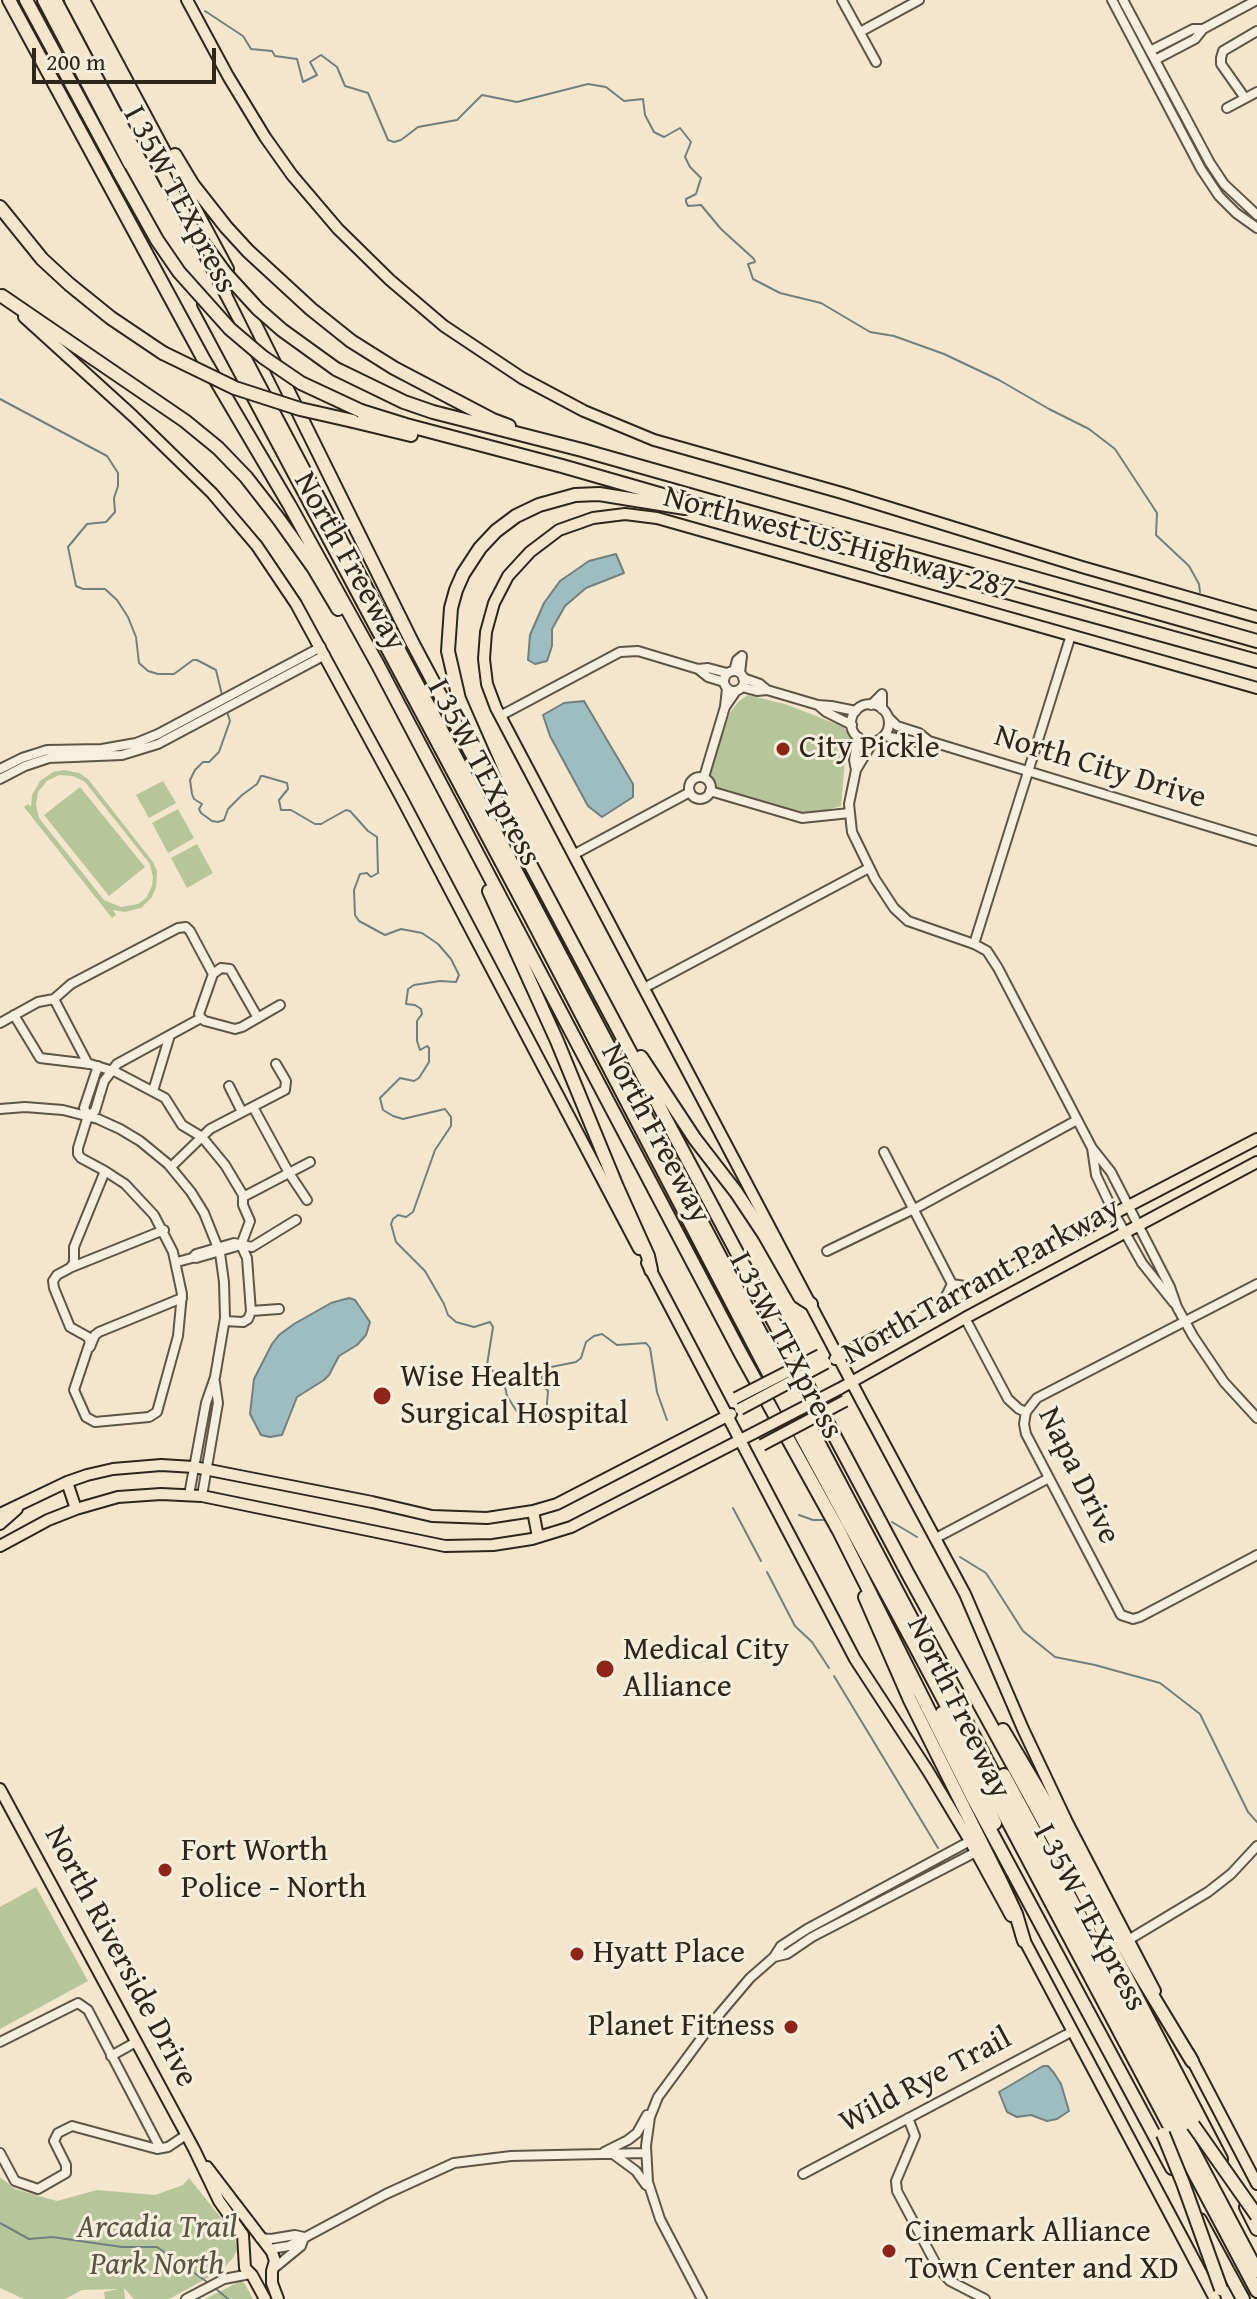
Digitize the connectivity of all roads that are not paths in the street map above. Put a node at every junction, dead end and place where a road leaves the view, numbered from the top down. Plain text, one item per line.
1 (9, 0) edge
2 (26, 0) edge
3 (44, 0) edge
4 (55, 0) edge
5 (71, 0) edge
6 (83, 0) edge
7 (187, 0) edge
8 (842, 0) edge
9 (919, 0) edge
10 (1112, 0) edge
11 (1123, 0) edge
12 (1257, 0) edge
13 (1257, 31) edge
14 (860, 32) junction
15 (105, 41) junction
16 (1153, 55) junction
17 (876, 62) dead end
18 (1257, 92) edge
19 (1245, 98) junction
20 (1227, 108) dead end
21 (0, 207) edge
22 (1257, 215) edge
23 (1257, 228) edge
24 (1, 295) edge
25 (357, 416) junction
26 (582, 450) junction
27 (739, 517) junction
28 (1257, 617) edge
29 (1071, 635) junction
30 (1257, 641) edge
31 (323, 651) junction
32 (1257, 661) edge
33 (378, 665) junction
34 (734, 680) junction
35 (1256, 688) edge
36 (818, 705) junction
37 (856, 711) junction
38 (498, 712) junction
39 (889, 718) junction
40 (852, 725) junction
41 (884, 736) junction
42 (858, 737) junction
43 (929, 741) junction
44 (873, 742) junction
45 (113, 752) junction
46 (0, 769) edge
47 (856, 770) junction
48 (1030, 771) junction
49 (704, 777) junction
50 (0, 779) edge
51 (442, 787) junction
52 (710, 791) junction
53 (690, 792) junction
54 (850, 813) junction
55 (1257, 841) edge
56 (573, 855) junction
57 (869, 868) junction
58 (560, 919) junction
59 (974, 944) junction
60 (586, 969) junction
61 (213, 974) junction
62 (644, 988) junction
63 (54, 999) junction
64 (280, 1005) dead end
65 (14, 1015) junction
66 (201, 1018) junction
67 (258, 1018) junction
68 (0, 1023) edge
69 (171, 1034) junction
70 (88, 1064) junction
71 (276, 1064) dead end
72 (98, 1066) junction
73 (111, 1070) junction
74 (92, 1083) junction
75 (103, 1086) junction
76 (229, 1086) dead end
77 (153, 1091) junction
78 (253, 1107) junction
79 (0, 1109) edge
80 (242, 1112) junction
81 (88, 1116) junction
82 (1077, 1120) junction
83 (202, 1137) junction
84 (1257, 1139) edge
85 (1092, 1148) junction
86 (884, 1152) dead end
87 (310, 1162) dead end
88 (1257, 1162) edge
89 (171, 1167) junction
90 (105, 1171) junction
91 (289, 1173) junction
92 (243, 1197) junction
93 (307, 1200) dead end
94 (1129, 1206) junction
95 (913, 1209) junction
96 (1114, 1213) junction
97 (296, 1220) dead end
98 (1139, 1226) junction
99 (164, 1230) junction
100 (1125, 1234) junction
101 (241, 1245) junction
102 (219, 1250) junction
103 (827, 1251) dead end
104 (177, 1262) junction
105 (68, 1269) junction
106 (651, 1270) junction
107 (952, 1284) junction
108 (1257, 1284) edge
109 (971, 1287) junction
110 (182, 1298) junction
111 (943, 1302) junction
112 (811, 1304) junction
113 (1177, 1307) junction
114 (279, 1309) dead end
115 (251, 1311) junction
116 (965, 1318) junction
117 (225, 1321) junction
118 (1185, 1321) junction
119 (830, 1340) junction
120 (90, 1349) junction
121 (838, 1357) junction
122 (823, 1359) junction
123 (215, 1377) junction
124 (852, 1382) junction
125 (719, 1399) junction
126 (862, 1402) junction
127 (738, 1404) junction
128 (1026, 1412) junction
129 (728, 1416) junction
130 (1257, 1418) edge
131 (739, 1441) junction
132 (194, 1467) junction
133 (208, 1470) junction
134 (757, 1474) junction
135 (1049, 1478) junction
136 (67, 1482) junction
137 (189, 1495) junction
138 (202, 1496) junction
139 (24, 1502) junction
140 (76, 1509) junction
141 (533, 1511) junction
142 (0, 1514) edge
143 (0, 1524) edge
144 (839, 1531) junction
145 (538, 1537) junction
146 (936, 1538) junction
147 (0, 1546) edge
148 (1257, 1555) edge
149 (908, 1574) junction
150 (914, 1621) junction
151 (914, 1644) junction
152 (0, 1789) edge
153 (970, 1841) junction
154 (1257, 1846) edge
155 (976, 1852) junction
156 (1130, 1939) junction
157 (1024, 1941) junction
158 (774, 1957) junction
159 (1073, 2031) junction
160 (0, 2042) edge
161 (136, 2042) junction
162 (111, 2056) junction
163 (1192, 2061) junction
164 (658, 2097) junction
165 (908, 2118) junction
166 (186, 2135) junction
167 (160, 2148) junction
168 (194, 2149) junction
169 (0, 2153) edge
170 (645, 2153) junction
171 (598, 2154) junction
172 (612, 2154) junction
173 (803, 2174) dead end
174 (1257, 2184) edge
175 (652, 2195) junction
176 (1257, 2216) edge
177 (1257, 2229) edge
178 (260, 2238) junction
179 (305, 2238) junction
180 (269, 2249) junction
181 (245, 2256) junction
182 (272, 2270) junction
183 (1257, 2271) edge
184 (251, 2274) junction
185 (224, 2279) junction
186 (1257, 2291) edge
187 (1221, 2296) edge
188 (186, 2299) edge
189 (265, 2299) edge
190 (278, 2299) edge
191 (702, 2299) edge
192 (985, 2299) edge
193 (1243, 2299) edge

1 - 33 highway, North Freeway
2 - 25 highway, bridge
3 - 151 highway, I 35W TEXpress
4 - 150 highway, I 35W TEXpress
5 - 26 highway, bridge
6 - 15 highway, North Freeway
7 - 28 main road, Northwest US Highway 287
8 - 14 street
9 - 14 street
10 - 23 street
11 - 16 street
12 - 16 street
13 - 19 street
14 - 17 street
15 - 26 highway
15 - 58 highway, North Freeway
16 - 22 street
18 - 19 street
19 - 20 street
21 - 25 highway, bridge
24 - 31 main road, North Freeway
24 - 33 highway
25 - 27 highway
26 - 30 highway
27 - 32 highway
27 - 58 highway
29 - 35 main road, Northwest US Highway 287
29 - 38 main road, Northwest US Highway 287
29 - 48 street
31 - 45 street
31 - 106 main road, North Freeway
33 - 51 highway, North Freeway
34 - 36 street
34 - 38 street
34 - 49 street
36 - 37 street
36 - 40 street
37 - 39 street
37 - 40 street
38 - 56 main road, North Freeway
39 - 41 street
39 - 43 street, North City Drive
40 - 42 street
41 - 43 street, North City Drive
41 - 44 street
42 - 44 street
42 - 47 street
43 - 48 street, North City Drive
44 - 47 street
45 - 46 street
45 - 50 street
47 - 54 street
48 - 55 street, North City Drive
48 - 59 street
49 - 52 street
49 - 53 street
51 - 106 highway
51 - 144 highway, North Freeway
52 - 53 street
52 - 54 street
53 - 56 street
54 - 57 street
56 - 62 main road, North Freeway
57 - 59 street
57 - 62 street
58 - 60 highway, North Freeway
59 - 82 street
60 - 112 highway
60 - 149 highway, North Freeway
61 - 63 street
61 - 66 street
61 - 67 street
62 - 112 main road, North Freeway
63 - 65 street
63 - 70 street
64 - 67 street
65 - 68 street
65 - 70 street
66 - 67 street
66 - 69 street
69 - 73 street
69 - 77 street
70 - 72 street
71 - 78 street
72 - 73 street
72 - 74 street
73 - 75 street
73 - 77 street
74 - 75 street
74 - 81 street
75 - 81 street
76 - 80 street
77 - 83 street
78 - 80 street
78 - 91 street
79 - 81 street
80 - 83 street
81 - 89 street
81 - 90 street
82 - 85 street
82 - 95 street
83 - 89 street
83 - 92 street
84 - 94 main road, North Tarrant Parkway
85 - 94 street
85 - 96 street
86 - 95 street
87 - 91 street
88 - 98 main road, North Tarrant Parkway
89 - 102 street
90 - 99 street
90 - 105 street
91 - 92 street
91 - 93 street
92 - 101 street
94 - 96 main road, North Tarrant Parkway
94 - 98 street
95 - 103 street
95 - 107 street
96 - 100 street
96 - 109 main road, North Tarrant Parkway
97 - 101 street
98 - 100 main road, North Tarrant Parkway
98 - 113 street
99 - 104 street
99 - 105 street
100 - 113 street
100 - 116 main road, North Tarrant Parkway
101 - 102 street
101 - 115 street
102 - 104 street
102 - 117 street
104 - 110 street
105 - 120 street
106 - 125 main road, North Freeway
107 - 109 street
107 - 111 street
108 - 118 street
109 - 111 main road, North Tarrant Parkway
110 - 120 street
110 - 120 street
111 - 121 main road, North Tarrant Parkway
112 - 119 main road, North Freeway
113 - 118 street
114 - 115 street
115 - 117 street
116 - 124 main road, North Tarrant Parkway
116 - 128 street, Napa Drive
117 - 123 street
118 - 128 street
118 - 130 street
119 - 121 main road, North Freeway
119 - 122 main road
121 - 122 main road, North Tarrant Parkway
121 - 124 main road, North Freeway
122 - 127 main road, North Tarrant Parkway, bridge
123 - 132 street
123 - 133 street
124 - 126 main road, North Freeway
124 - 131 main road, North Tarrant Parkway, bridge
125 - 127 main road
125 - 129 main road, North Freeway
126 - 134 main road, bridge
126 - 146 main road, North Freeway
127 - 129 main road, North Tarrant Parkway
128 - 135 street, Napa Drive
129 - 131 main road, North Freeway
129 - 141 main road, North Tarrant Parkway
131 - 134 main road, North Freeway
131 - 145 main road, North Tarrant Parkway
132 - 133 main road, North Tarrant Parkway
132 - 136 main road, North Tarrant Parkway
132 - 137 street
133 - 138 street
133 - 141 main road, North Tarrant Parkway
134 - 153 main road, North Freeway
135 - 146 street
135 - 148 street, Napa Drive
136 - 139 main road, North Tarrant Parkway
136 - 140 main road
137 - 138 main road, North Tarrant Parkway
137 - 140 main road, North Tarrant Parkway
138 - 145 main road, North Tarrant Parkway
139 - 142 main road, North Tarrant Parkway
139 - 143 main road
140 - 147 main road, North Tarrant Parkway
141 - 145 main road
144 - 157 highway
144 - 193 highway, North Freeway
146 - 156 main road, North Freeway
149 - 163 highway
149 - 177 highway, North Freeway
150 - 176 highway, bridge
150 - 183 highway, I 35W TEXpress
151 - 186 highway, I 35W TEXpress
151 - 187 highway, bridge
152 - 161 main road, North Riverside Drive
153 - 155 main road, North Freeway
153 - 158 street
154 - 156 street
155 - 157 main road, North Freeway
155 - 158 street
156 - 163 main road, North Freeway
157 - 159 main road, North Freeway
158 - 164 street
159 - 165 street, Wild Rye Trail
159 - 187 main road, North Freeway
160 - 162 street
161 - 162 street
161 - 166 main road, North Riverside Drive
162 - 167 street
163 - 174 main road, North Freeway
164 - 170 street
164 - 171 street
165 - 173 street, Wild Rye Trail
165 - 192 street
166 - 167 street
166 - 168 main road, North Riverside Drive
167 - 169 street
168 - 178 main road, North Riverside Drive
168 - 181 main road, North Riverside Drive
170 - 172 street
170 - 175 street
171 - 172 street
171 - 179 street
172 - 175 street
175 - 191 street
178 - 179 street
178 - 180 main road, North Riverside Drive
179 - 180 street
179 - 182 street
180 - 181 main road
180 - 182 main road
181 - 184 main road
181 - 185 street
182 - 184 main road
182 - 190 main road
184 - 185 street
184 - 189 main road
185 - 188 street

